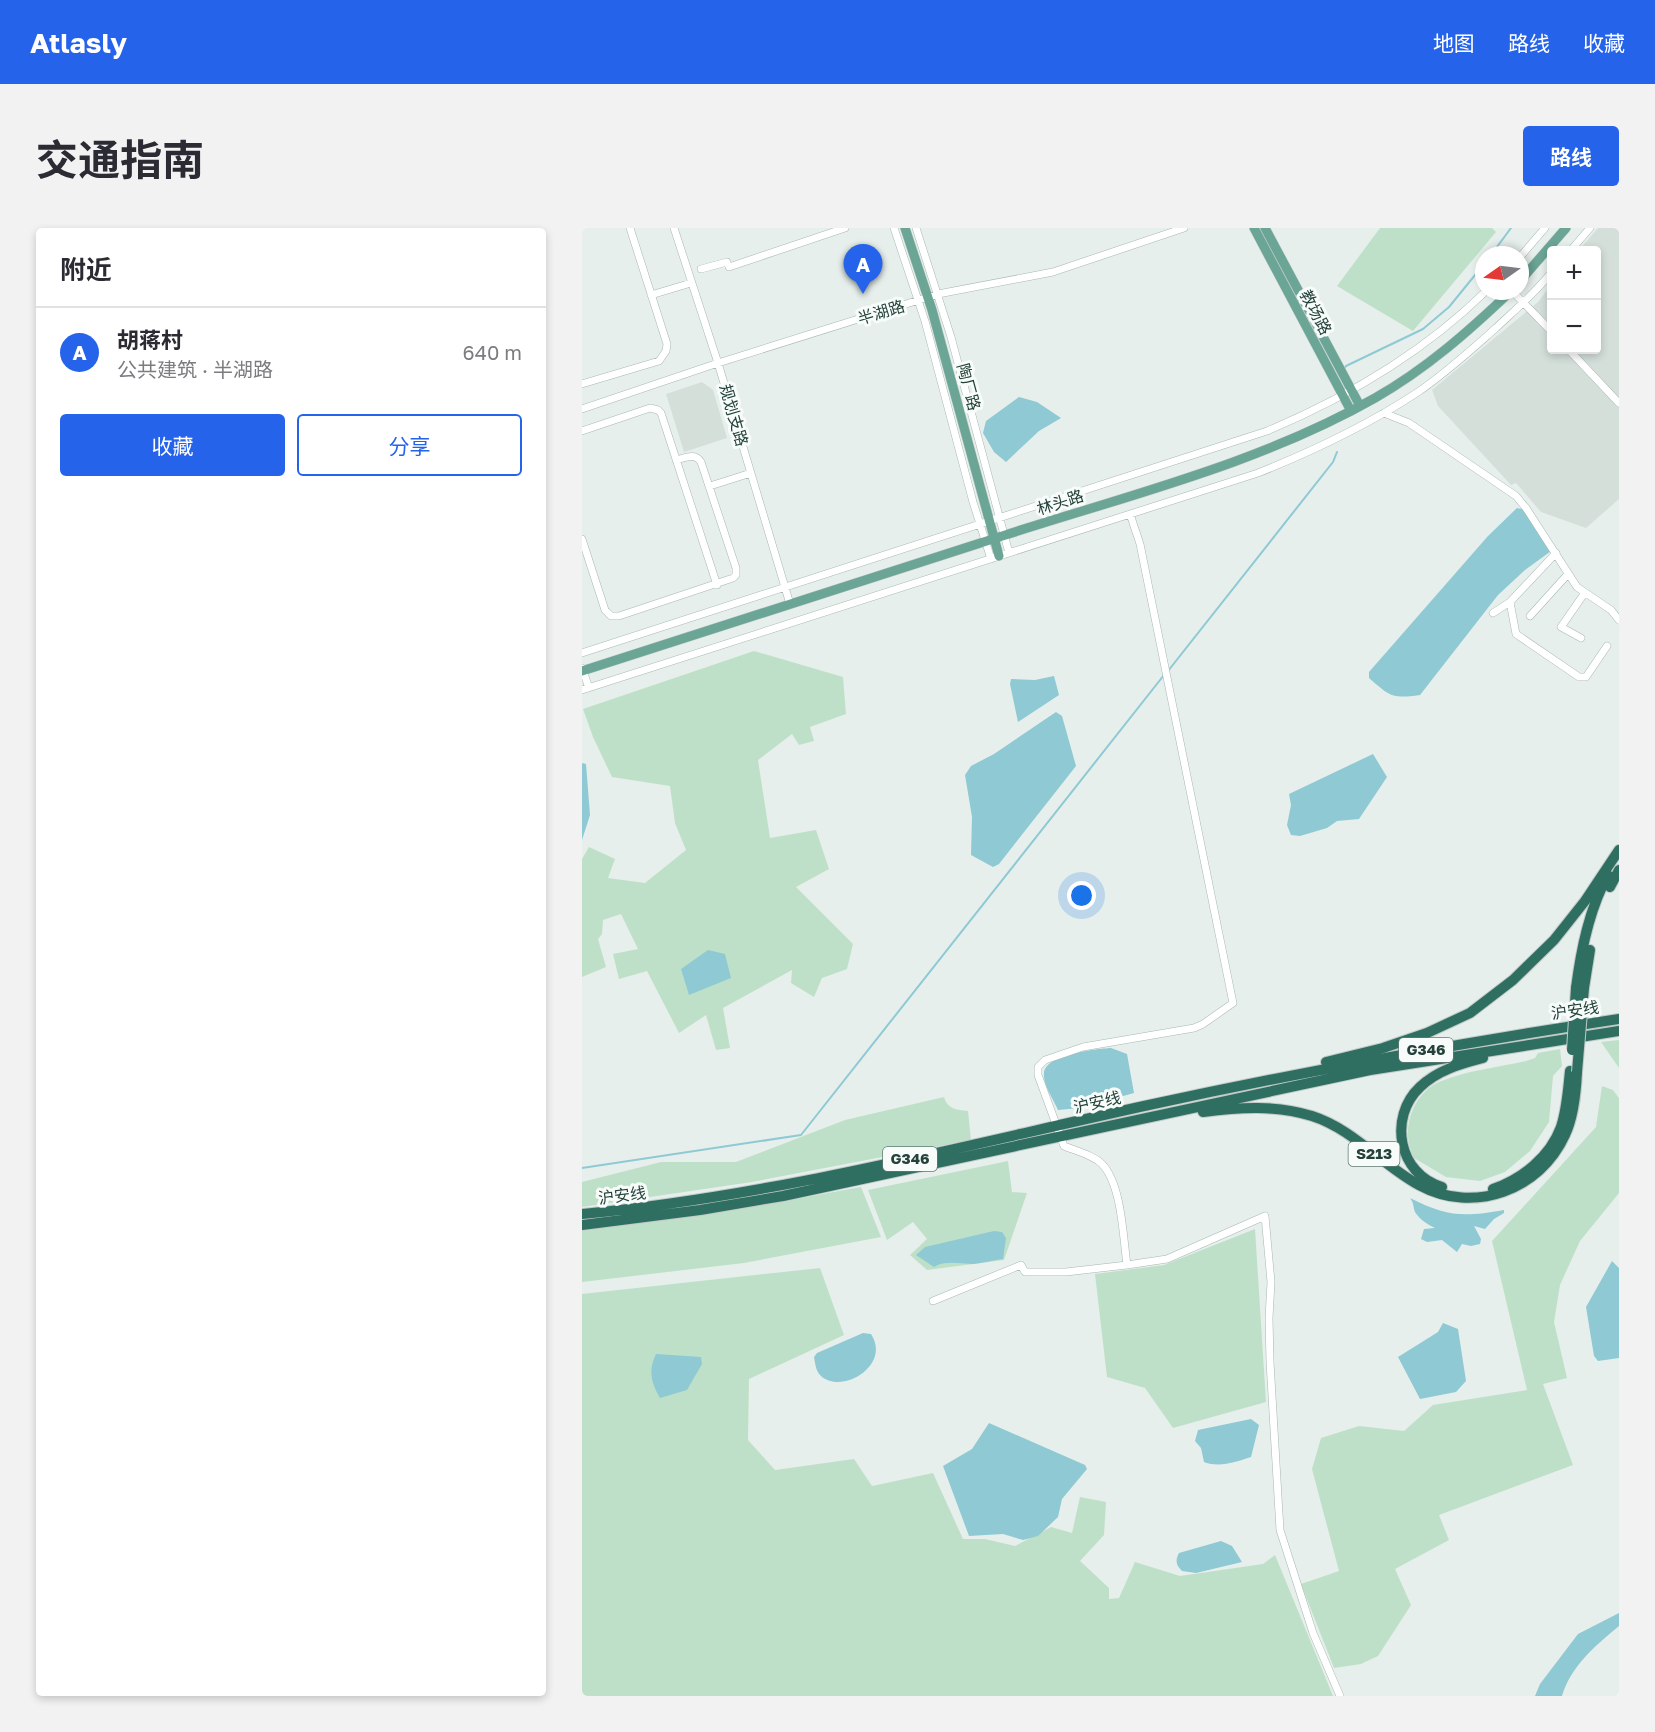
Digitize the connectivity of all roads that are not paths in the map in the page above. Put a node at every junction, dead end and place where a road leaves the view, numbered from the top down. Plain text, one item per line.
1 (630, 228) edge
2 (674, 228) edge
3 (845, 228) edge
4 (894, 228) edge
5 (905, 228) edge
6 (916, 228) edge
7 (1184, 228) edge
8 (1254, 228) edge
9 (1265, 228) edge
10 (1545, 228) edge
11 (1566, 228) edge
12 (1590, 228) edge
13 (1529, 246) edge
14 (1574, 246) edge
15 (701, 270) dead end
16 (1529, 271) edge
17 (1547, 277) edge
18 (692, 283) junction
19 (651, 295) junction
20 (933, 296) junction
21 (1476, 300) edge
22 (1501, 300) edge
23 (1521, 300) edge
24 (918, 301) junction
25 (1524, 303) junction
26 (1547, 327) edge
27 (1573, 354) edge
28 (718, 363) junction
29 (582, 384) edge
30 (1347, 392) junction
31 (1619, 402) edge
32 (1356, 408) junction
33 (582, 409) edge
34 (1384, 413) junction
35 (582, 431) edge
36 (676, 460) junction
37 (751, 473) junction
38 (710, 486) junction
39 (1130, 514) junction
40 (989, 521) junction
41 (994, 538) junction
42 (582, 539) edge
43 (1556, 554) junction
44 (1000, 556) junction
45 (1568, 574) junction
46 (717, 585) junction
47 (785, 588) junction
48 (1584, 594) junction
49 (1510, 602) junction
50 (790, 604) junction
51 (1493, 613) dead end
52 (1530, 616) dead end
53 (1619, 620) edge
54 (1581, 638) dead end
55 (1607, 646) dead end
56 (582, 653) edge
57 (582, 670) edge
58 (585, 689) edge
59 (1619, 850) edge
60 (1619, 857) edge
61 (1619, 870) edge
62 (1580, 988) junction
63 (1619, 1019) edge
64 (1619, 1031) edge
65 (1562, 1038) junction
66 (1574, 1072) junction
67 (1235, 1087) junction
68 (1093, 1129) junction
69 (1059, 1131) junction
70 (582, 1215) edge
71 (582, 1225) edge
72 (1127, 1265) junction
73 (933, 1301) dead end
74 (1340, 1696) edge

1 - 19 street
2 - 18 street, 规划支路
3 - 15 street
4 - 24 street
5 - 20 main road, 陶厂路
6 - 20 street
7 - 20 street, 半湖路
8 - 30 main road, 教场路
9 - 30 main road, 教场路
10 - 13 street
11 - 16 main road
12 - 14 street
17 - 25 street
18 - 19 street
18 - 28 street, 规划支路
19 - 29 street
20 - 24 street, 半湖路
20 - 40 main road, 陶厂路
21 - 30 street
22 - 32 main road, 林头路
23 - 25 street
24 - 28 street, 半湖路
24 - 40 street
25 - 26 street
25 - 34 street
27 - 31 street
28 - 33 street, 半湖路
28 - 37 street, 规划支路
30 - 32 main road, 教场路
30 - 40 street
32 - 41 main road, 林头路
34 - 39 street
34 - 43 street
35 - 36 street
36 - 38 street
36 - 46 street
37 - 38 street
37 - 47 street, 规划支路
38 - 46 street
39 - 44 street
39 - 69 street
40 - 41 main road, 陶厂路
40 - 47 street
41 - 44 main road, 陶厂路
41 - 50 main road, 林头路
42 - 46 street
43 - 45 street
43 - 49 street
44 - 58 street
45 - 48 street
45 - 52 street
47 - 50 street, 规划支路
47 - 56 street
48 - 53 street
48 - 54 street
49 - 51 street
49 - 55 street
50 - 57 main road, 林头路
57 - 58 street
59 - 67 highway
60 - 62 highway
61 - 62 highway
62 - 66 highway, S213, bridge
63 - 67 highway, 沪安线 / G346
64 - 65 highway, 沪安线 / G346
65 - 66 highway
65 - 68 highway, 沪安线 / G346
66 - 68 highway, S213
67 - 69 highway, 沪安线 / G346
68 - 69 highway, 沪安线 / G346
69 - 70 highway, 沪安线 / G346
69 - 71 highway, 沪安线 / G346
69 - 72 street
72 - 73 street
72 - 74 street

